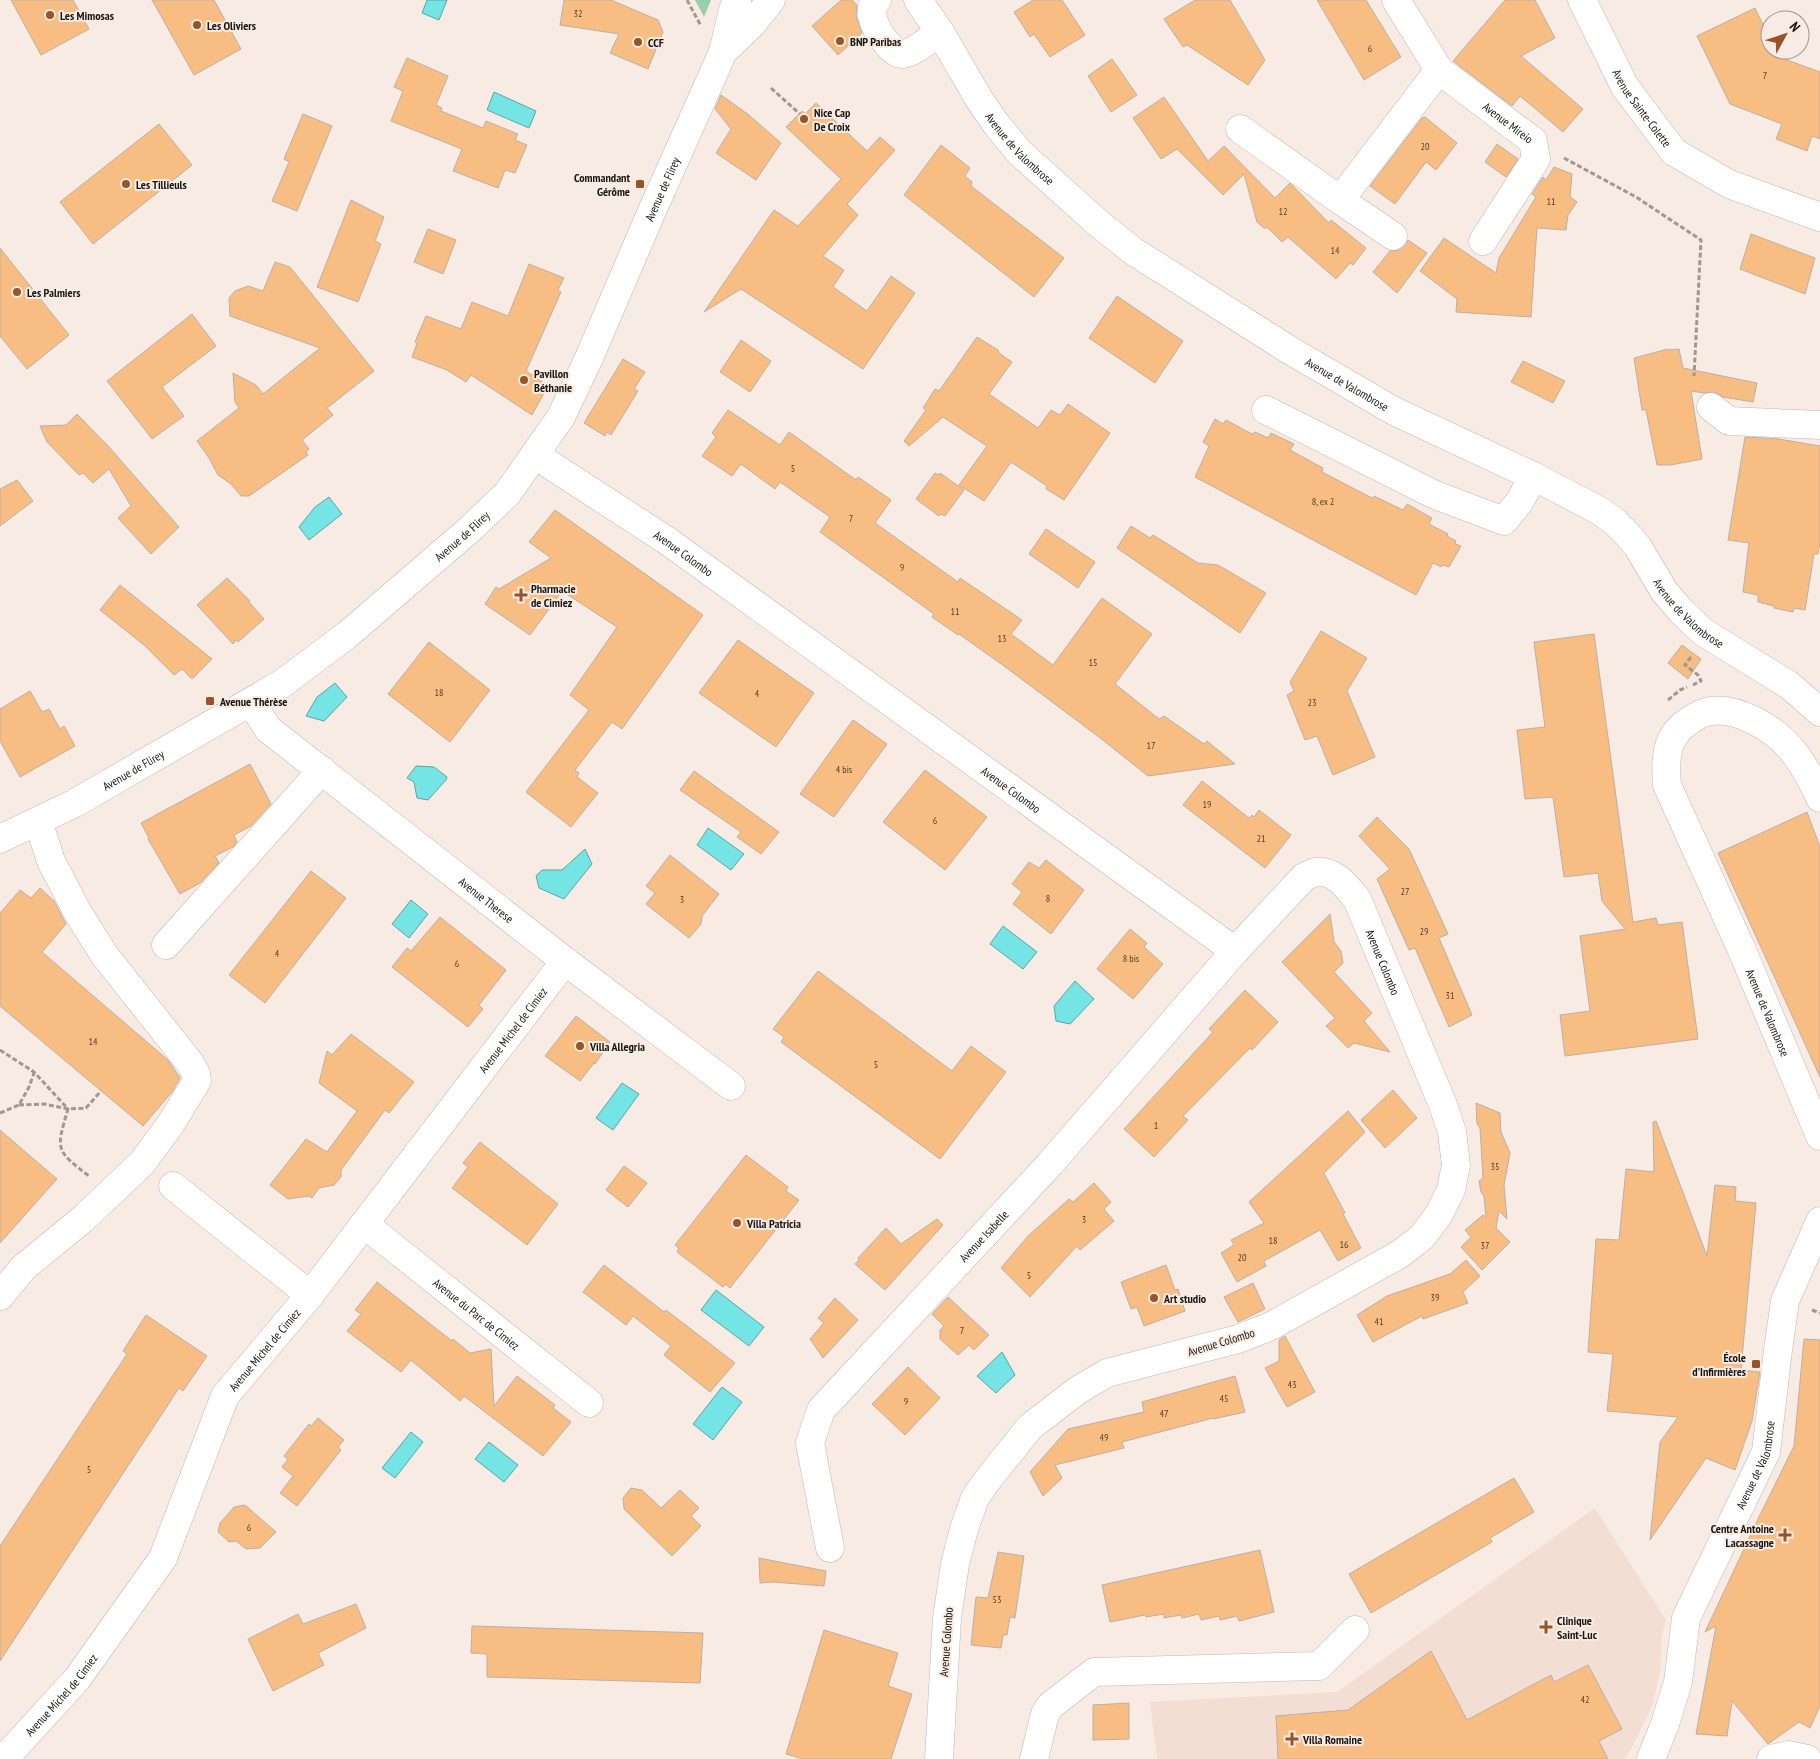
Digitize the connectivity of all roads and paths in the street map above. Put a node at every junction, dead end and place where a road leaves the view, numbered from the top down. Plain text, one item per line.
1 (737, 0) edge
2 (771, 0) edge
3 (877, 0) edge
4 (918, 0) edge
5 (1396, 0) edge
6 (1582, 0) edge
7 (940, 32) junction
8 (723, 52) junction
9 (1439, 70) junction
10 (771, 88) dead end
11 (800, 114) dead end
12 (1240, 129) dead end
13 (1533, 140) junction
14 (1340, 200) junction
15 (1820, 216) edge
16 (1394, 236) dead end
17 (1484, 241) dead end
18 (1694, 376) dead end
19 (1711, 407) dead end
20 (1266, 410) dead end
21 (1820, 425) edge
22 (535, 455) junction
23 (1533, 476) junction
24 (1694, 654) dead end
25 (1693, 671) dead end
26 (251, 702) junction
27 (1820, 712) edge
28 (322, 770) junction
29 (1820, 798) edge
30 (38, 822) junction
31 (0, 839) edge
32 (166, 945) dead end
33 (1235, 951) junction
34 (565, 961) junction
35 (0, 1050) edge
36 (34, 1072) junction
37 (731, 1086) dead end
38 (101, 1091) dead end
39 (19, 1105) junction
40 (68, 1109) junction
41 (0, 1113) edge
42 (1820, 1136) edge
43 (91, 1177) dead end
44 (173, 1186) dead end
45 (1820, 1221) edge
46 (364, 1224) junction
47 (310, 1295) junction
48 (0, 1296) edge
49 (589, 1404) dead end
50 (830, 1548) dead end
51 (1355, 1630) dead end
52 (4, 1759) edge
53 (938, 1759) edge
54 (1034, 1759) edge
55 (1651, 1759) edge
56 (1771, 1759) edge
57 (1807, 1759) edge

1 - 8 street, Avenue de Flirey
2 - 8 street, Avenue de Flirey
3 - 7 street
4 - 7 street, Avenue de Valombrose
5 - 9 street, Avenue Mireio
6 - 15 street, Avenue Sainte-Colette
7 - 23 street, Avenue de Valombrose
8 - 22 street, Avenue de Flirey
9 - 13 street, Avenue Mireio
9 - 14 street
10 - 11 path
12 - 14 street
13 - 17 street, Avenue Mireio
13 - 18 path
14 - 16 street
19 - 21 street
20 - 23 street
22 - 26 street, Avenue de Flirey
22 - 33 street, Avenue Colombo
23 - 27 street, Avenue de Valombrose
24 - 25 path
26 - 28 street, Avenue Therese
26 - 30 street, Avenue de Flirey
28 - 32 street
28 - 34 street, Avenue Therese
29 - 42 street, Avenue de Valombrose
30 - 31 street, Avenue de Flirey
30 - 48 street
33 - 50 street, Avenue Isabelle
33 - 53 street, Avenue Colombo
34 - 37 street, Avenue Therese
34 - 46 street, Avenue Michel de Cimiez
35 - 36 path
36 - 39 path
36 - 40 path
38 - 40 path
39 - 40 path
39 - 41 path
40 - 43 path
44 - 47 street
45 - 55 street, Avenue de Valombrose
46 - 47 street, Avenue Michel de Cimiez
46 - 49 street, Avenue du Parc de Cimiez
47 - 52 street, Avenue Michel de Cimiez
51 - 54 street
56 - 57 street

